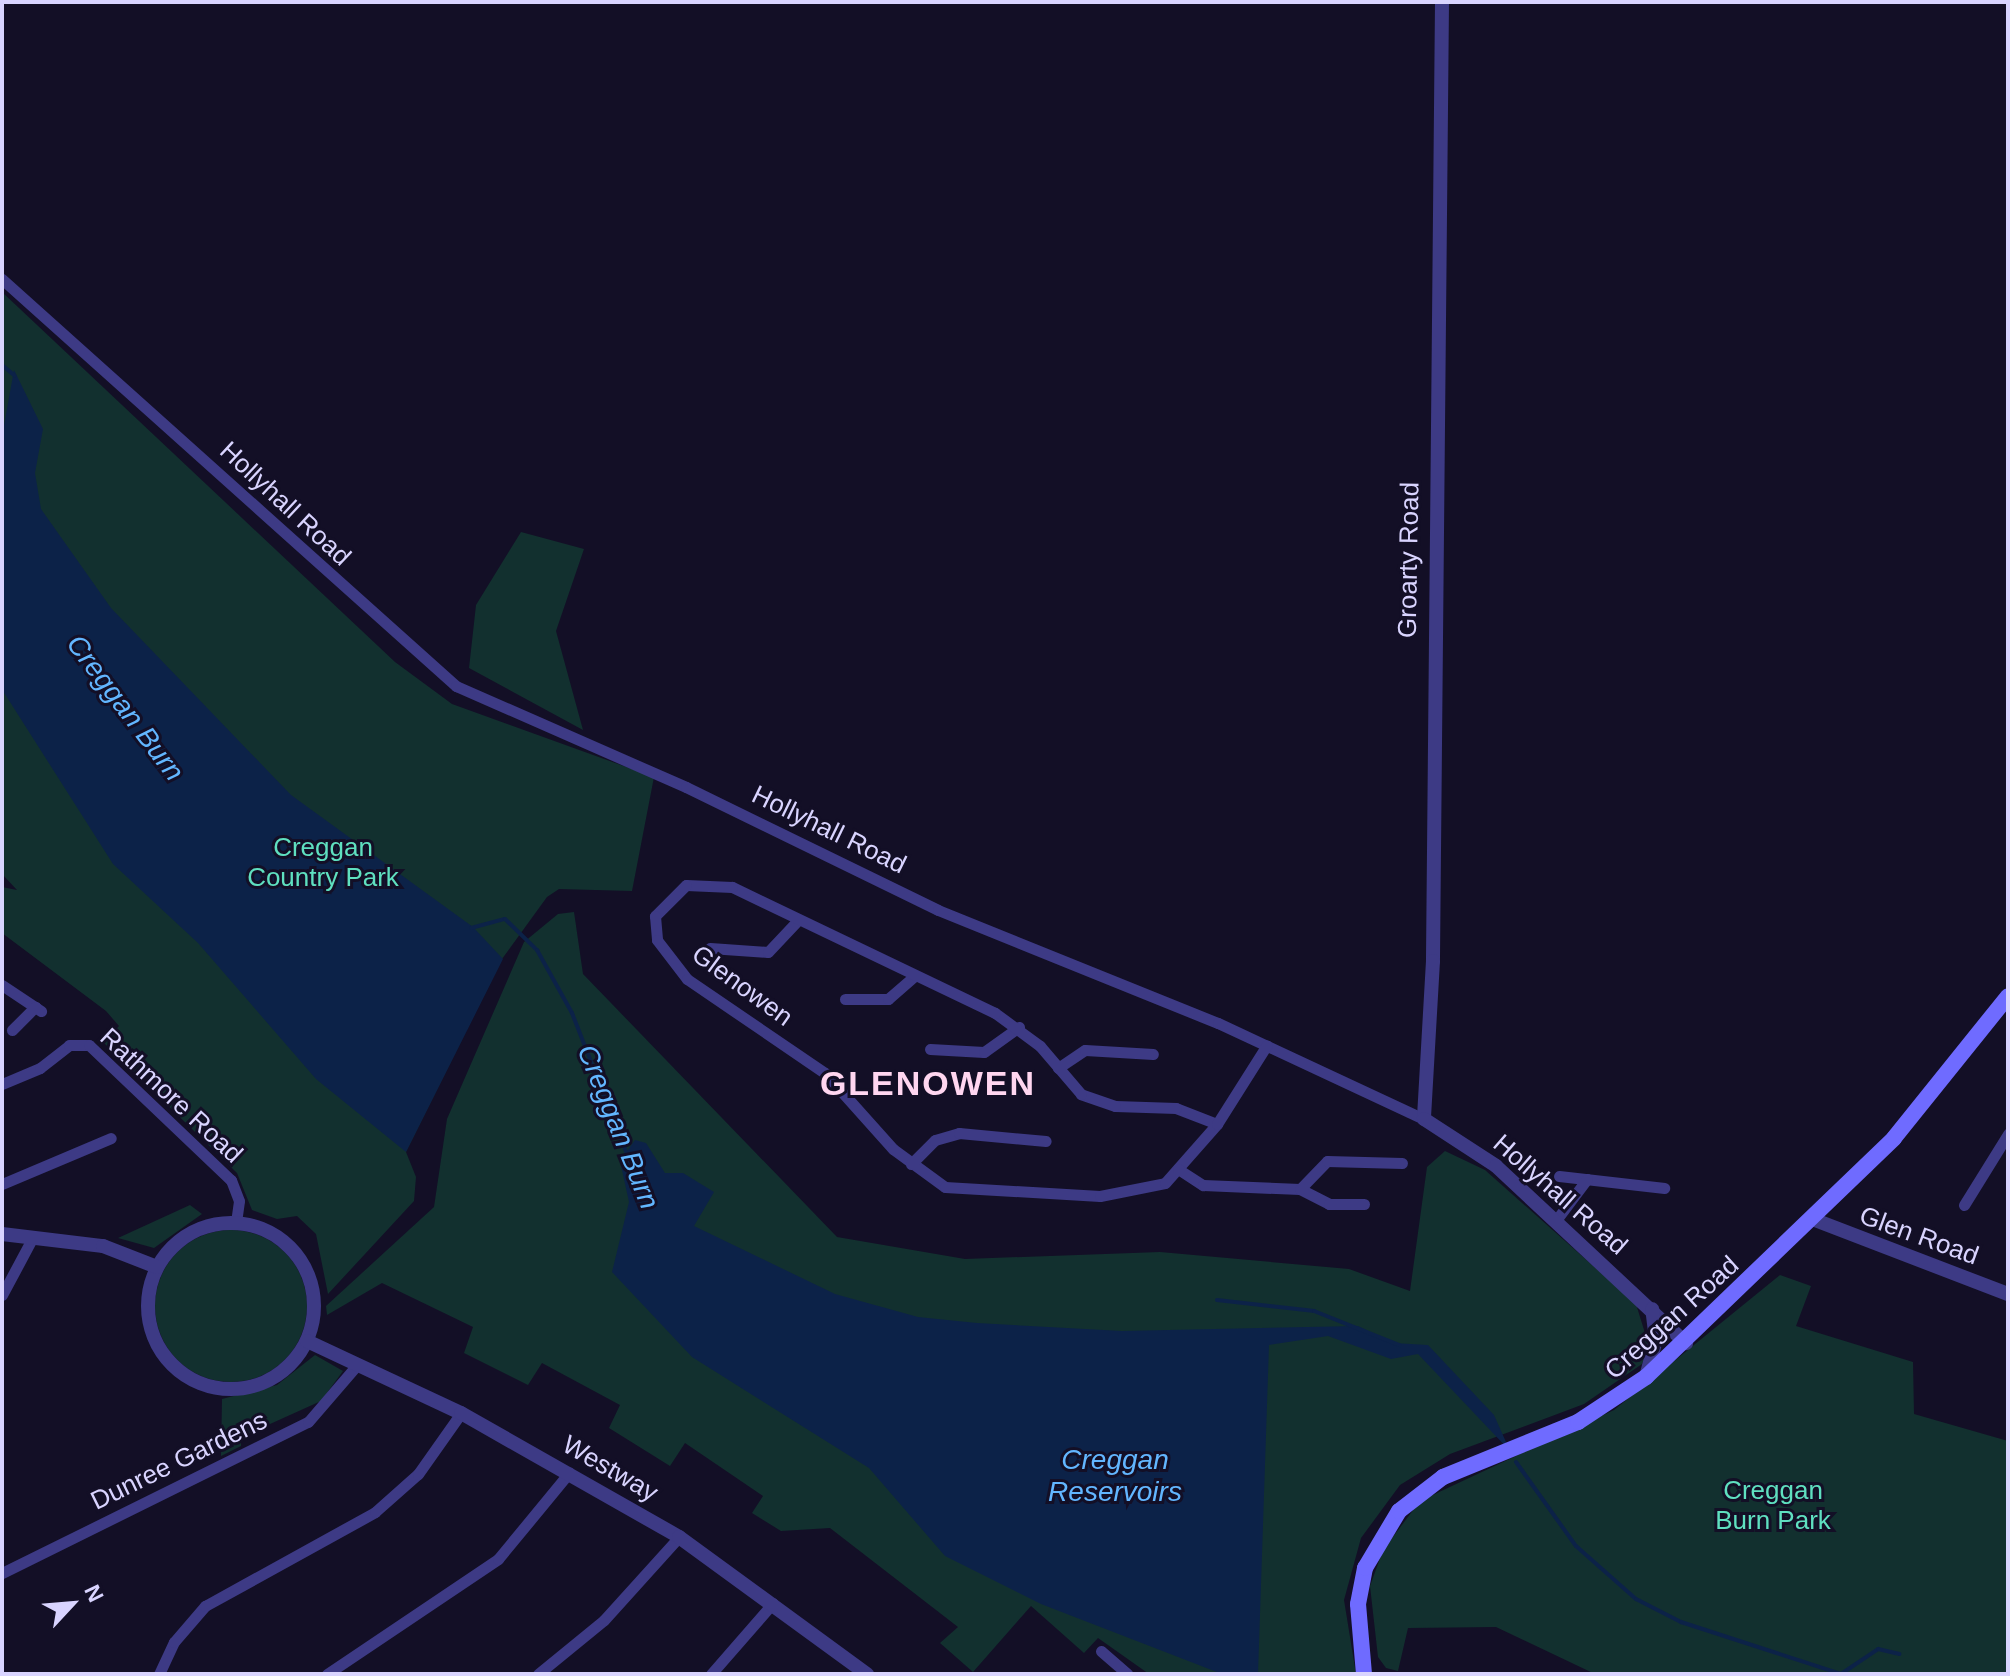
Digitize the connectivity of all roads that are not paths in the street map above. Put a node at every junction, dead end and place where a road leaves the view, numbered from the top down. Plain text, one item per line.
1 (1442, 2) edge
2 (2, 279) edge
3 (798, 920) junction
4 (710, 948) dead end
5 (913, 977) junction
6 (2, 985) edge
7 (2008, 996) edge
8 (845, 999) dead end
9 (1019, 1027) junction
10 (12, 1030) dead end
11 (1267, 1045) junction
12 (930, 1049) dead end
13 (1153, 1054) dead end
14 (1058, 1068) junction
15 (2, 1084) edge
16 (1424, 1119) junction
17 (1217, 1124) junction
18 (2008, 1134) edge
19 (111, 1138) dead end
20 (1046, 1141) dead end
21 (1402, 1163) dead end
22 (911, 1164) junction
23 (1178, 1169) junction
24 (1559, 1176) dead end
25 (1587, 1179) junction
26 (2, 1184) edge
27 (1664, 1188) dead end
28 (1300, 1189) junction
29 (1364, 1204) dead end
30 (1964, 1205) dead end
31 (1557, 1219) junction
32 (1815, 1220) junction
33 (236, 1222) junction
34 (2, 1234) edge
35 (33, 1237) junction
36 (157, 1267) junction
37 (2008, 1294) edge
38 (2, 1295) edge
39 (1652, 1309) junction
40 (307, 1341) junction
41 (1686, 1343) junction
42 (357, 1365) junction
43 (1646, 1377) junction
44 (461, 1413) junction
45 (569, 1473) junction
46 (679, 1537) junction
47 (2, 1573) edge
48 (773, 1603) junction
49 (1101, 1651) dead end
50 (159, 1674) edge
51 (327, 1674) edge
52 (538, 1674) edge
53 (711, 1674) edge
54 (867, 1674) edge
55 (1127, 1674) edge
56 (1364, 1674) edge

1 - 16 street, Groarty Road
2 - 11 street, Hollyhall Road
3 - 4 street
3 - 5 street, Glenowen
3 - 22 street, Glenowen
5 - 8 street
5 - 9 street, Glenowen
6 - 10 street
7 - 32 main road, Creggan Road
9 - 12 street
9 - 14 street, Glenowen
11 - 16 street, Hollyhall Road
11 - 17 street, Glenowen
13 - 14 street
14 - 17 street, Glenowen
15 - 33 street, Rathmore Road
16 - 31 street, Hollyhall Road
17 - 23 street, Glenowen
18 - 30 street
19 - 26 street
20 - 22 street
21 - 28 street
22 - 23 street, Glenowen
23 - 28 street
24 - 25 street
25 - 27 street
25 - 31 street
28 - 29 street
31 - 39 street, Hollyhall Road
32 - 37 street, Glen Road
32 - 41 main road, Creggan Road
33 - 36 street
33 - 40 street
34 - 35 street
35 - 36 street
35 - 38 street
36 - 40 street
39 - 41 street, Hollyhall Road
39 - 43 street
40 - 42 street, Westway
41 - 43 main road, Creggan Road
42 - 44 street, Westway
42 - 47 street, Dunree Gardens
43 - 56 main road, Creggan Road
44 - 45 street, Westway
44 - 50 street
45 - 46 street, Westway
45 - 51 street
46 - 48 street, Westway
46 - 52 street
48 - 53 street
48 - 54 street, Westway
49 - 55 street

